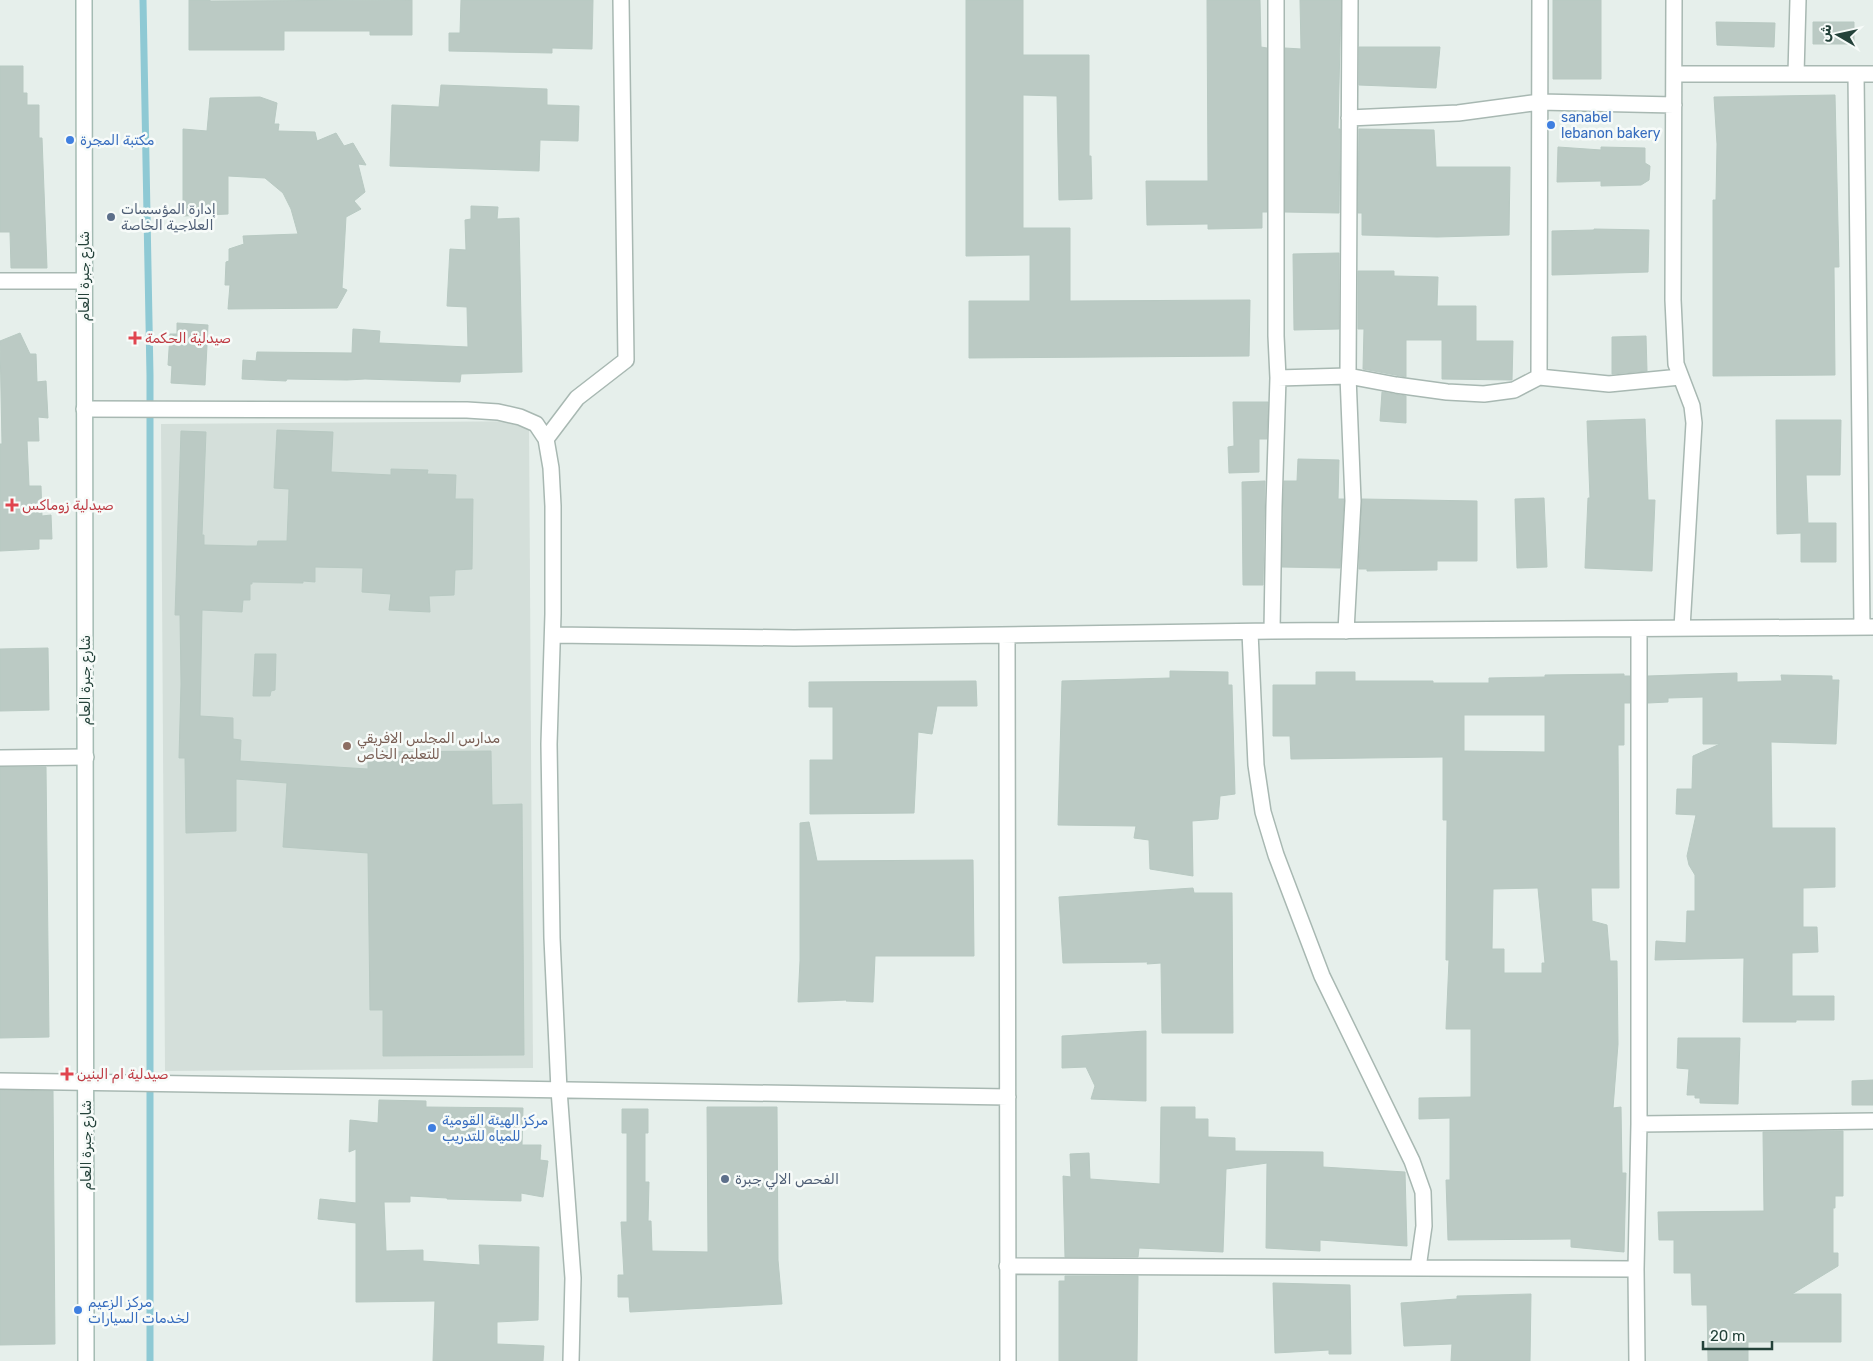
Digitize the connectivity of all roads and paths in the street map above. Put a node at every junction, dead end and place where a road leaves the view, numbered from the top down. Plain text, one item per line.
1 (84, 0) edge
2 (621, 0) edge
3 (1276, 0) edge
4 (1350, 0) edge
5 (1540, 0) edge
6 (1674, 0) edge
7 (1798, 0) edge
8 (1674, 74) junction
9 (1796, 74) junction
10 (1856, 74) junction
11 (1873, 74) edge
12 (1540, 102) junction
13 (1674, 105) junction
14 (1349, 118) junction
15 (0, 281) edge
16 (85, 282) junction
17 (1348, 376) junction
18 (1539, 377) junction
19 (1278, 378) junction
20 (1680, 378) junction
21 (84, 409) junction
22 (546, 439) junction
23 (1867, 627) edge
24 (1682, 628) junction
25 (1638, 629) junction
26 (1272, 631) junction
27 (1346, 631) junction
28 (1250, 632) junction
29 (553, 635) junction
30 (1008, 635) junction
31 (86, 756) junction
32 (0, 758) edge
33 (0, 1081) edge
34 (86, 1083) junction
35 (558, 1090) junction
36 (1008, 1097) junction
37 (1873, 1121) edge
38 (1639, 1124) junction
39 (1008, 1266) junction
40 (1418, 1268) junction
41 (1636, 1270) junction
42 (86, 1361) edge
43 (571, 1361) edge
44 (1008, 1361) edge
45 (1637, 1361) edge

1 - 16 street, شارع جبرة العام
2 - 22 street
3 - 19 street
4 - 14 street
5 - 12 street
6 - 8 street
7 - 9 street
8 - 9 street
8 - 13 street
9 - 10 street
10 - 11 street
10 - 23 street
12 - 13 street
12 - 14 street
12 - 18 street
13 - 20 street
14 - 17 street
15 - 16 street
16 - 21 street, شارع جبرة العام
17 - 18 street
17 - 19 street
17 - 27 street
18 - 20 street
19 - 26 street
20 - 24 street
21 - 22 street
21 - 31 street, شارع جبرة العام
22 - 29 street
23 - 24 street
24 - 25 street
25 - 27 street
25 - 38 street
26 - 27 street
26 - 28 street
28 - 30 street
28 - 40 street
29 - 30 street
29 - 35 street
30 - 36 street
31 - 32 street
31 - 34 street, شارع جبرة العام
33 - 34 street
34 - 35 street
34 - 42 street, شارع جبرة العام
35 - 36 street
35 - 43 street
36 - 39 street
37 - 38 street
38 - 41 street
39 - 40 street
39 - 44 street
40 - 41 street
41 - 45 street

